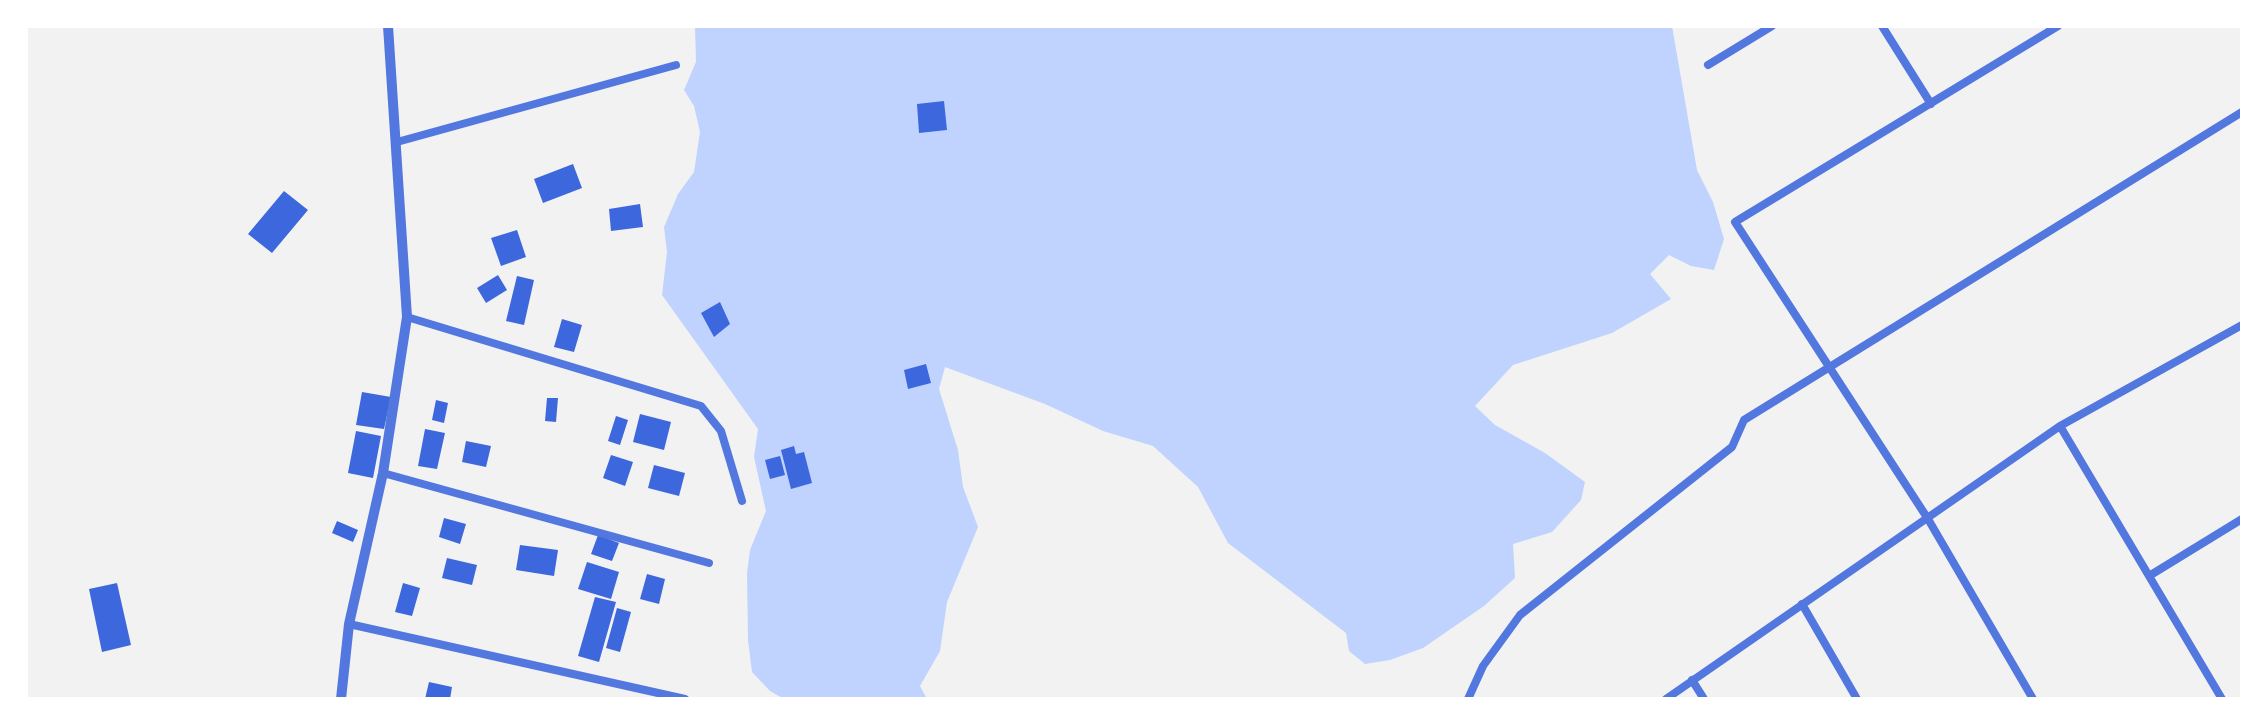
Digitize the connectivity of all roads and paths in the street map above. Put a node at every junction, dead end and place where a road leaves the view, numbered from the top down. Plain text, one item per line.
1 (388, 26) edge
2 (1772, 26) edge
3 (1882, 26) edge
4 (2058, 26) edge
5 (676, 65) dead end
6 (1708, 65) dead end
7 (1931, 104) junction
8 (2242, 112) edge
9 (397, 142) junction
10 (407, 317) junction
11 (2242, 325) edge
12 (1829, 367) junction
13 (2060, 426) junction
14 (383, 473) junction
15 (742, 501) dead end
16 (1928, 519) junction
17 (2242, 519) edge
18 (709, 563) dead end
19 (2149, 576) junction
20 (1802, 604) junction
21 (349, 624) junction
22 (1692, 680) junction
23 (341, 699) edge
24 (685, 699) edge
25 (1468, 699) edge
26 (1666, 699) edge
27 (1704, 699) edge
28 (1857, 699) edge
29 (2033, 699) edge
30 (2222, 699) edge

1 - 9 street
2 - 6 street
3 - 7 street
4 - 7 street
5 - 9 street
7 - 12 street
8 - 12 street
9 - 10 street
10 - 14 street
10 - 15 street
11 - 13 street
12 - 16 street
12 - 25 street
13 - 16 street
13 - 19 street
14 - 18 street
14 - 21 street
16 - 20 street
16 - 29 street
17 - 19 street
19 - 30 street
20 - 22 street
20 - 28 street
21 - 23 street
21 - 24 street
22 - 26 street
22 - 27 street

